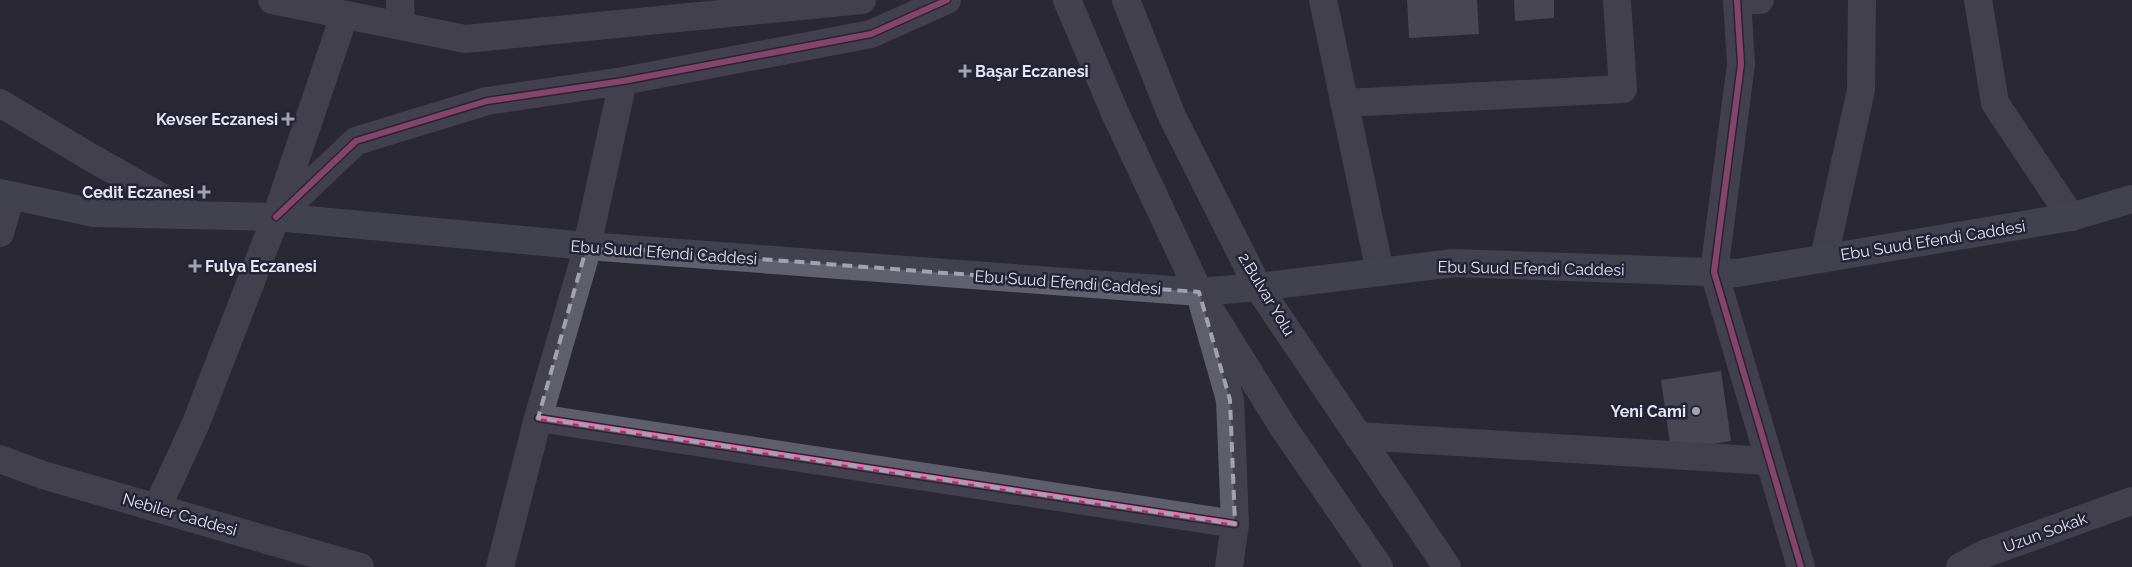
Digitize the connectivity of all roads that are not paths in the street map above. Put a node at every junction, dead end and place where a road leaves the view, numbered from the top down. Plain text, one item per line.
1 (272, 0) edge
2 (862, 0) edge
3 (947, 0) edge
4 (1067, 0) edge
5 (1126, 0) edge
6 (1322, 0) edge
7 (1617, 0) edge
8 (1745, 0) edge
9 (1862, 0) edge
10 (1978, 0) edge
11 (667, 10) edge
12 (400, 13) edge
13 (344, 16) junction
14 (623, 81) junction
15 (0, 102) edge
16 (1344, 103) junction
17 (6, 194) edge
18 (2132, 199) edge
19 (191, 214) junction
20 (276, 217) junction
21 (2071, 217) junction
22 (0, 233) edge
23 (587, 246) junction
24 (1824, 258) junction
25 (1380, 272) junction
26 (1714, 272) junction
27 (1258, 287) junction
28 (1199, 292) junction
29 (538, 418) junction
30 (1358, 436) junction
31 (0, 460) edge
32 (1769, 460) junction
33 (2132, 501) edge
34 (157, 508) junction
35 (1235, 524) junction
36 (360, 567) edge
37 (500, 567) edge
38 (1229, 567) edge
39 (1379, 567) edge
40 (1447, 567) edge
41 (1801, 567) edge
42 (1960, 567) edge

1 - 13 street
2 - 11 street
3 - 14 street
4 - 28 main road
5 - 27 main road, 2.Bulvar Yolu
6 - 16 street
7 - 16 street
8 - 26 street
9 - 24 street
10 - 21 street
11 - 12 street
12 - 13 street
13 - 20 street
14 - 20 street
14 - 23 street
15 - 19 street
16 - 25 street
17 - 19 main road, Ebu Suud Efendi Caddesi
17 - 22 street
18 - 21 main road, Ebu Suud Efendi Caddesi
19 - 20 main road, Ebu Suud Efendi Caddesi
20 - 23 main road, Ebu Suud Efendi Caddesi
20 - 34 street
21 - 24 main road, Ebu Suud Efendi Caddesi
23 - 28 main road, Ebu Suud Efendi Caddesi
23 - 29 street
24 - 26 main road, Ebu Suud Efendi Caddesi
25 - 26 main road, Ebu Suud Efendi Caddesi
25 - 27 main road, Ebu Suud Efendi Caddesi
26 - 32 street
27 - 28 main road, Ebu Suud Efendi Caddesi
27 - 30 main road, 2.Bulvar Yolu
28 - 35 street
28 - 39 main road
29 - 35 street
29 - 37 street
30 - 32 street
30 - 40 main road, 2.Bulvar Yolu
31 - 34 street, Nebiler Caddesi
32 - 41 street
33 - 42 street, Uzun Sokak
34 - 36 street, Nebiler Caddesi
35 - 38 street

